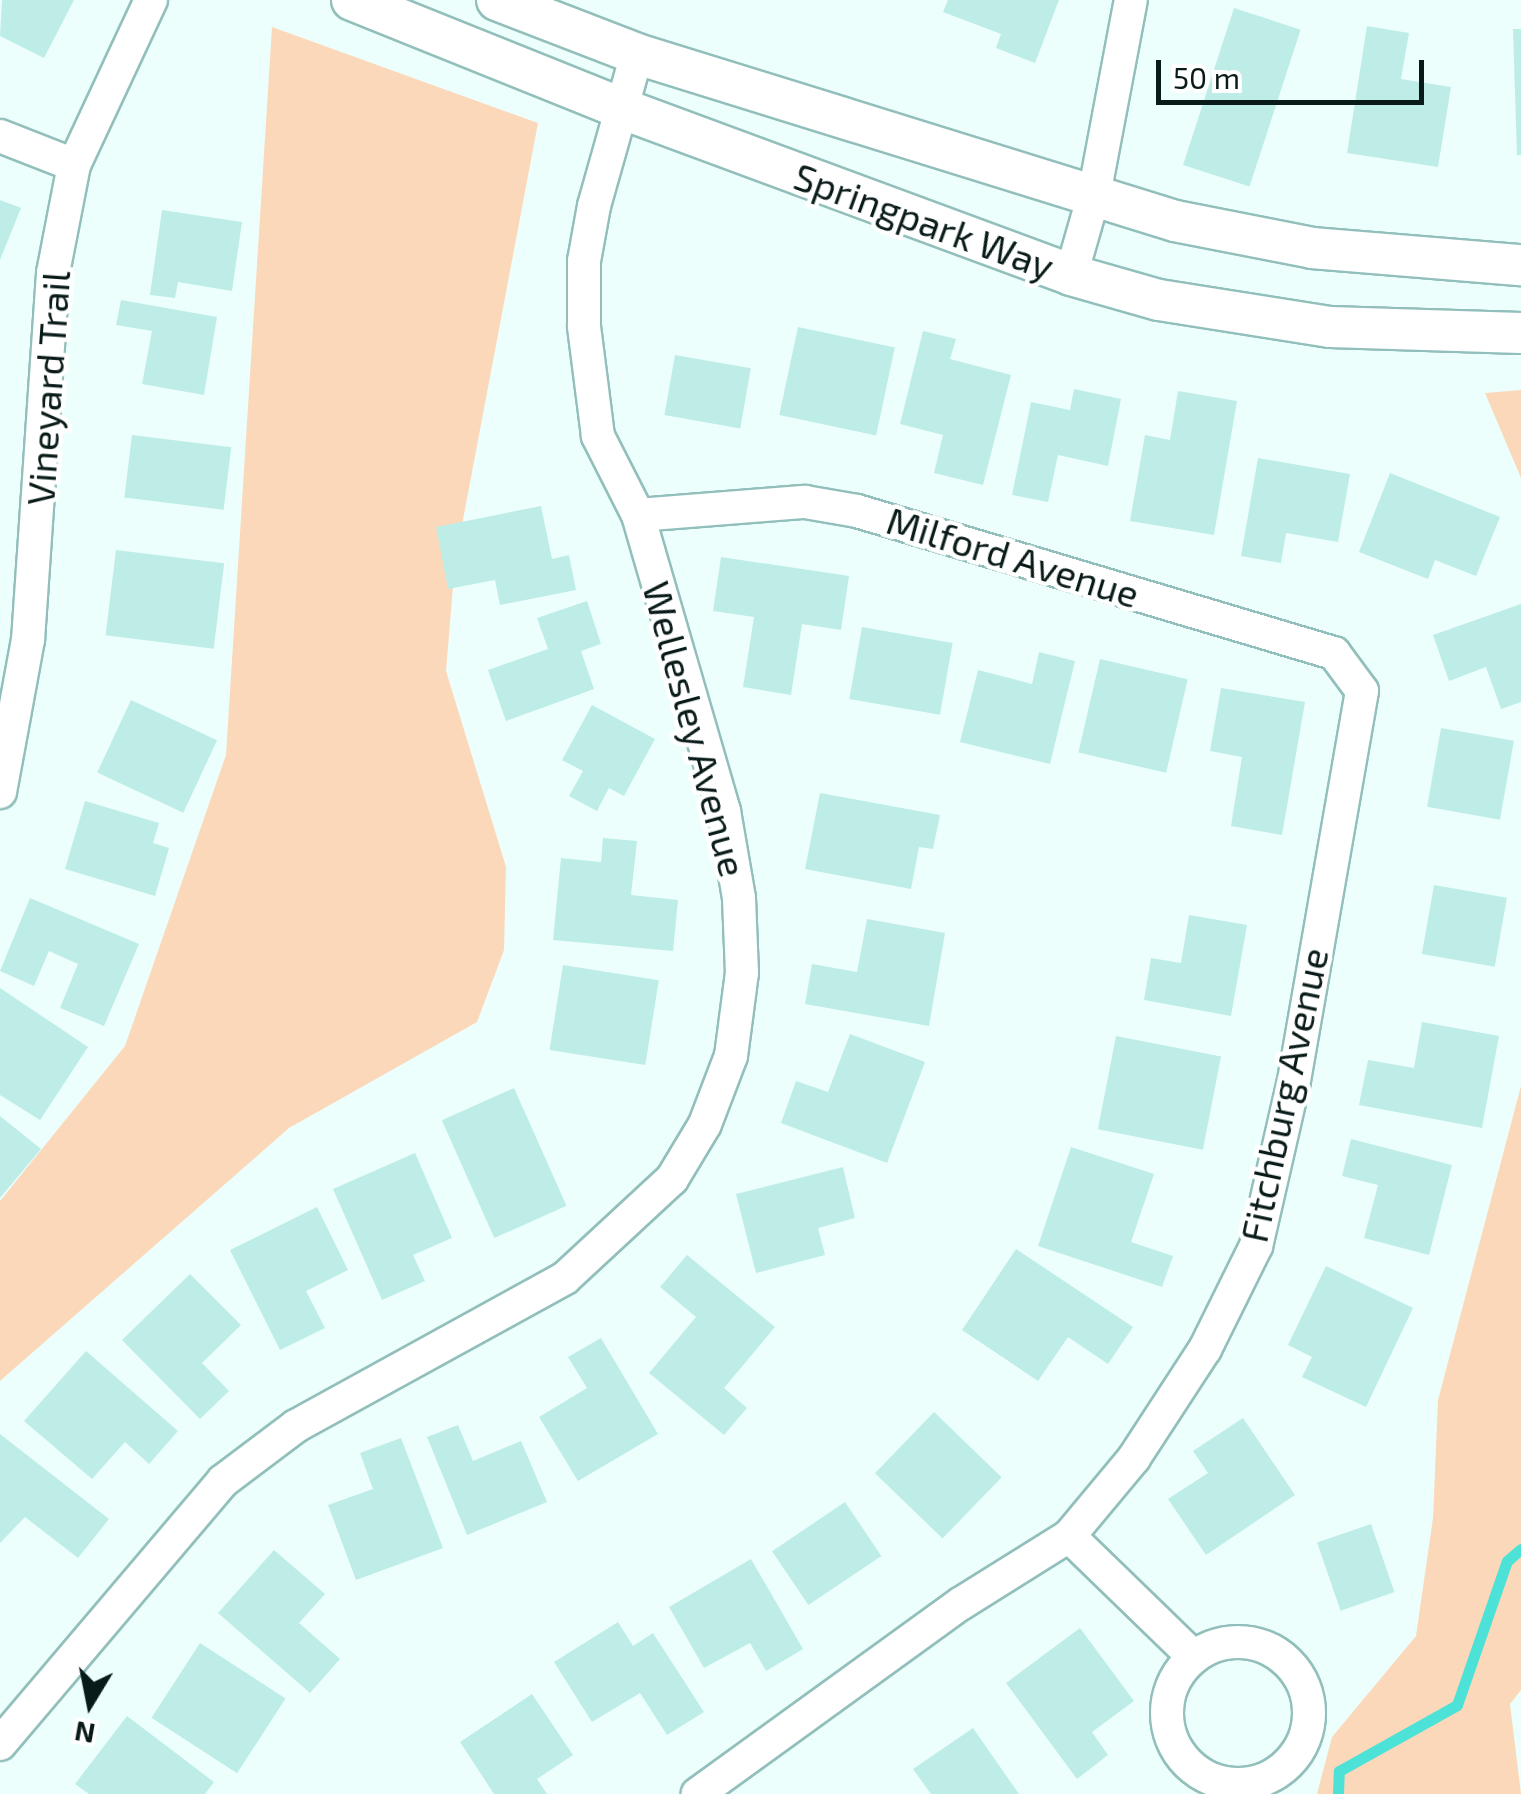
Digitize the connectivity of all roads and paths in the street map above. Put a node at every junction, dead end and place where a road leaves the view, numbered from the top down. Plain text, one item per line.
1 (151, 0) edge
2 (352, 0) edge
3 (497, 0) edge
4 (1130, 0) edge
5 (637, 54) junction
6 (622, 109) junction
7 (0, 136) edge
8 (74, 165) junction
9 (1094, 196) junction
10 (1521, 266) edge
11 (1070, 275) junction
12 (1521, 333) edge
13 (638, 515) junction
14 (1362, 691) joint
15 (0, 792) edge
16 (1069, 1536) junction
17 (1193, 1656) junction
18 (0, 1744) edge
19 (698, 1794) edge

1 - 8 street, Vineyard Trail
2 - 6 street, Springpark Way
3 - 5 street, Springpark Way
4 - 9 street
5 - 6 street, Wellesley Avenue
5 - 9 street, Springpark Way
6 - 11 street, Springpark Way
6 - 13 street, Wellesley Avenue
7 - 8 street
8 - 15 street, Vineyard Trail
9 - 10 street, Springpark Way
9 - 11 street
11 - 12 street, Springpark Way
13 - 14 street, Milford Avenue
13 - 18 street, Wellesley Avenue
14 - 16 street, Fitchburg Avenue
16 - 17 street
16 - 19 street, Fitchburg Avenue
17 - 17 street

